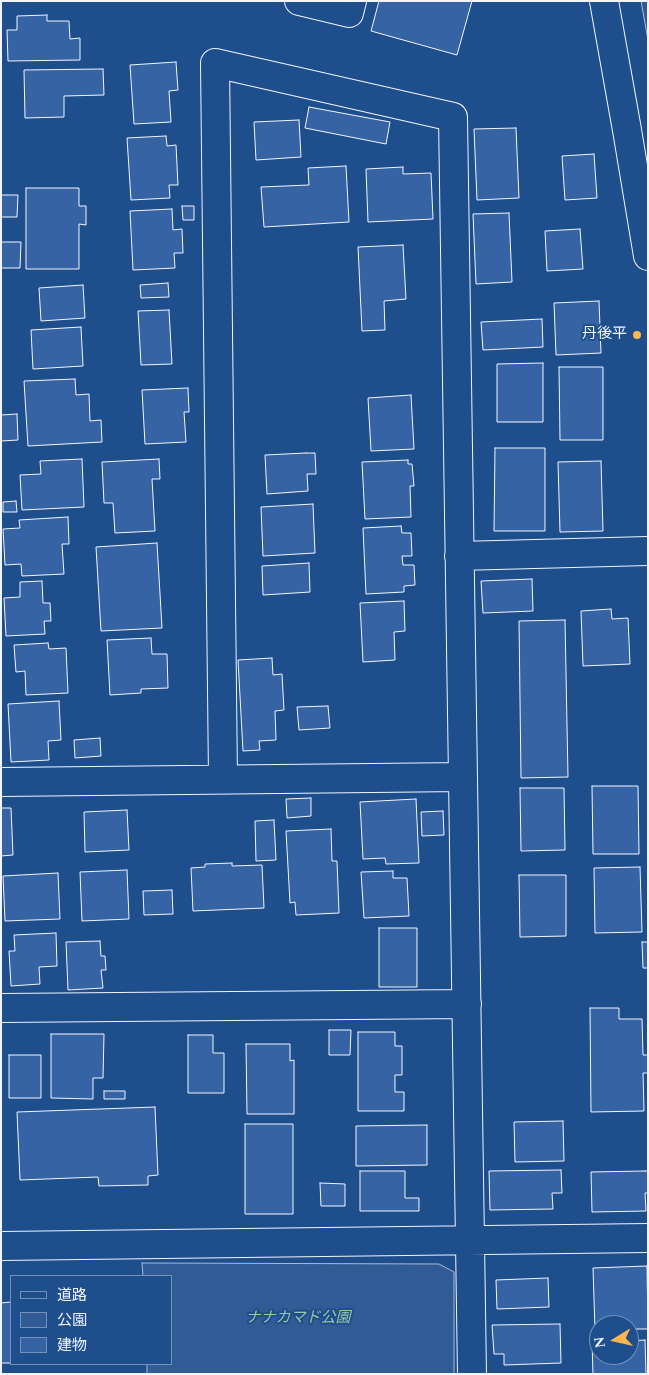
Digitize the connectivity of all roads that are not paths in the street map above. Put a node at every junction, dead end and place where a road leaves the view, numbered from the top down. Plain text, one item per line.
1 (299, 1) edge
2 (352, 1) edge
3 (604, 1) edge
4 (648, 256) edge
5 (648, 552) edge
6 (459, 556) junction
7 (463, 777) junction
8 (223, 779) junction
9 (1, 782) edge
10 (467, 1004) junction
11 (1, 1008) edge
12 (648, 1238) edge
13 (470, 1239) junction
14 (1, 1246) edge
15 (472, 1374) edge

1 - 2 street
3 - 4 street
5 - 6 street
6 - 7 street
6 - 8 street
7 - 8 street
7 - 10 street
8 - 9 street
10 - 11 street
10 - 13 street
12 - 13 street
13 - 14 street
13 - 15 street

